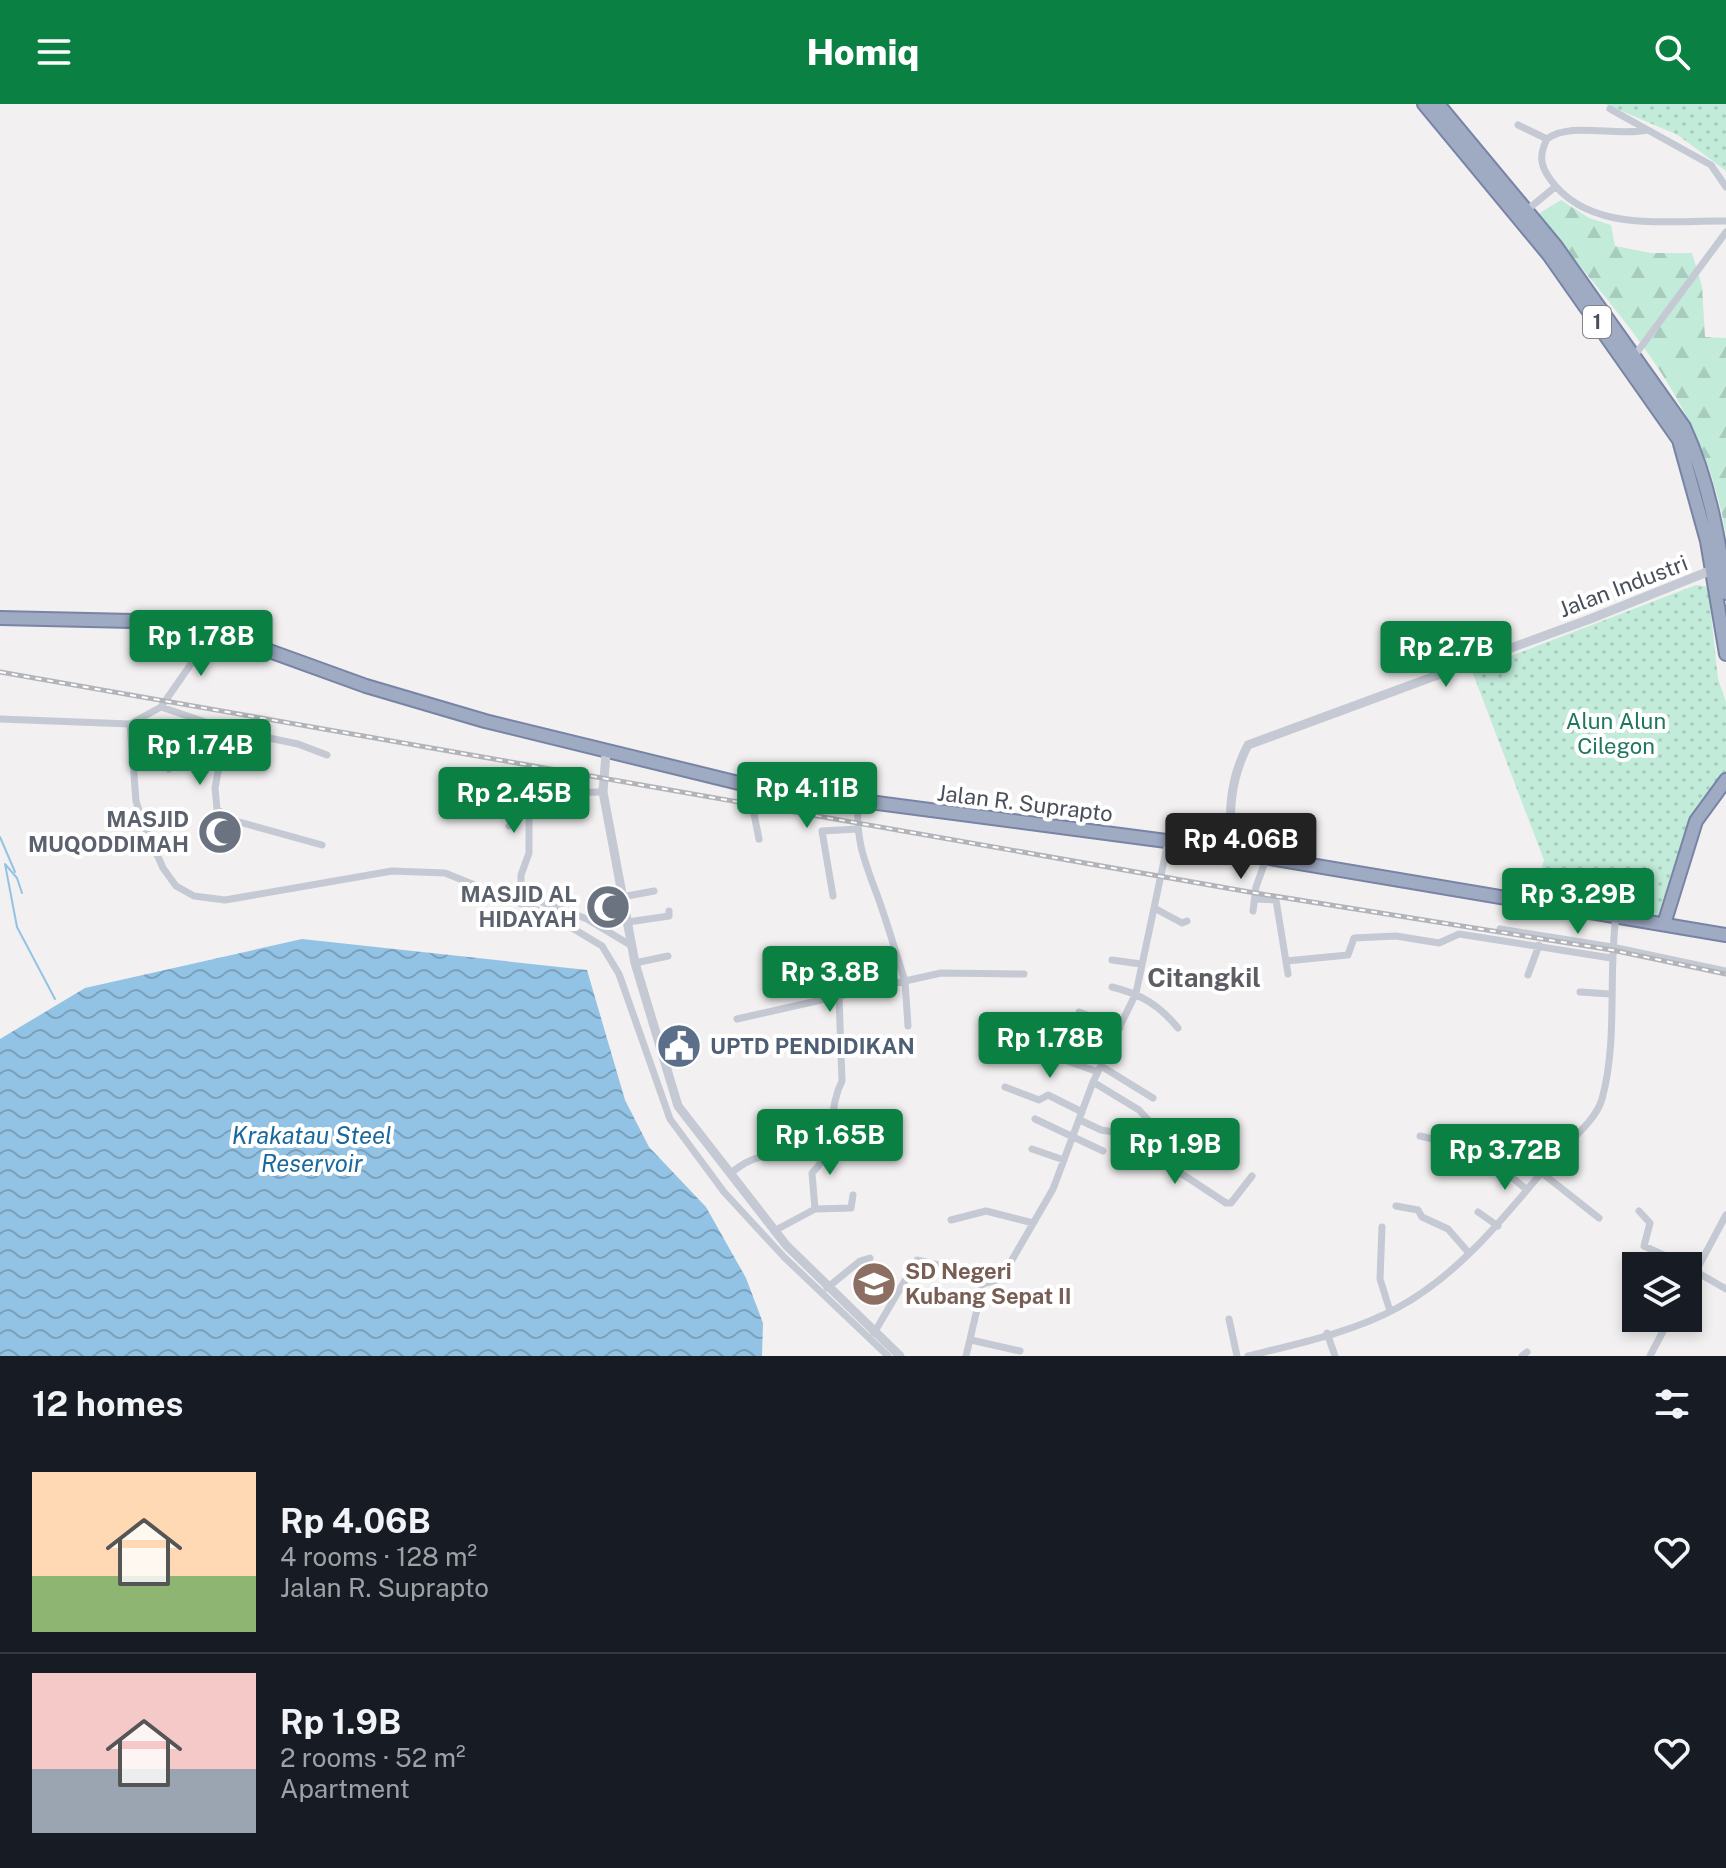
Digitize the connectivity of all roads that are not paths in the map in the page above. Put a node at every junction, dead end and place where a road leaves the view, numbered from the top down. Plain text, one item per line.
1 (1424, 104) edge
2 (1438, 104) edge
3 (1610, 109) dead end
4 (1518, 125) dead end
5 (1647, 130) junction
6 (1547, 139) junction
7 (1555, 187) junction
8 (1726, 187) edge
9 (1527, 210) junction
10 (1726, 221) edge
11 (1726, 232) edge
12 (1635, 355) junction
13 (1720, 566) edge
14 (1726, 593) edge
15 (0, 618) edge
16 (214, 631) junction
17 (1726, 654) edge
18 (161, 707) junction
19 (0, 719) edge
20 (130, 724) junction
21 (226, 729) junction
22 (132, 742) junction
23 (606, 753) junction
24 (327, 755) dead end
25 (169, 769) dead end
26 (481, 772) dead end
27 (1726, 780) edge
28 (755, 787) junction
29 (603, 792) junction
30 (546, 793) junction
31 (858, 801) junction
32 (533, 803) junction
33 (1230, 824) junction
34 (509, 826) dead end
35 (857, 829) junction
36 (759, 839) dead end
37 (1171, 842) junction
38 (322, 845) dead end
39 (1241, 855) junction
40 (1266, 859) junction
41 (654, 891) dead end
42 (523, 895) junction
43 (833, 896) dead end
44 (622, 897) junction
45 (1255, 899) junction
46 (518, 903) junction
47 (1156, 909) junction
48 (669, 911) dead end
49 (1253, 911) dead end
50 (1616, 916) junction
51 (1187, 921) dead end
52 (628, 922) junction
53 (1664, 924) junction
54 (1500, 929) dead end
55 (1726, 935) edge
56 (1539, 945) junction
57 (632, 946) junction
58 (1612, 947) junction
59 (668, 956) dead end
60 (1611, 958) junction
61 (1112, 960) dead end
62 (1286, 961) junction
63 (635, 963) junction
64 (1141, 964) junction
65 (1726, 971) edge
66 (1024, 974) dead end
67 (1288, 974) dead end
68 (1528, 975) dead end
69 (905, 981) junction
70 (1112, 987) dead end
71 (1580, 992) dead end
72 (1136, 993) junction
73 (1610, 994) junction
74 (839, 996) junction
75 (1079, 1012) dead end
76 (737, 1019) dead end
77 (908, 1026) dead end
78 (1120, 1028) junction
79 (1178, 1028) dead end
80 (1018, 1043) dead end
81 (1099, 1069) junction
82 (1093, 1082) junction
83 (1005, 1087) dead end
84 (1153, 1098) dead end
85 (1081, 1116) junction
86 (1035, 1119) dead end
87 (1151, 1123) dead end
88 (1074, 1136) junction
89 (1420, 1136) dead end
90 (1032, 1149) dead end
91 (1103, 1151) dead end
92 (825, 1154) junction
93 (1064, 1160) junction
94 (1542, 1173) junction
95 (730, 1174) junction
96 (1252, 1176) dead end
97 (1527, 1190) junction
98 (853, 1195) dead end
99 (1396, 1206) dead end
100 (815, 1209) junction
101 (1639, 1211) dead end
102 (1478, 1212) dead end
103 (1726, 1215) edge
104 (1599, 1218) dead end
105 (951, 1220) dead end
106 (1033, 1223) junction
107 (1498, 1226) junction
108 (1382, 1227) dead end
109 (774, 1231) junction
110 (1468, 1252) junction
111 (1657, 1252) edge
112 (1701, 1252) edge
113 (870, 1258) dead end
114 (1702, 1275) edge
115 (983, 1284) junction
116 (827, 1288) junction
117 (1726, 1289) edge
118 (1390, 1311) junction
119 (1229, 1319) dead end
120 (1663, 1332) edge
121 (874, 1333) junction
122 (1327, 1333) junction
123 (971, 1340) junction
124 (1020, 1351) dead end
125 (888, 1356) edge
126 (900, 1356) edge
127 (966, 1356) edge
128 (1237, 1356) edge
129 (1248, 1356) edge
130 (1335, 1356) edge
131 (1650, 1356) edge

1 - 13 highway, 1
2 - 9 highway, 1
3 - 5 street
4 - 6 street
5 - 6 street
5 - 8 street
6 - 7 street
7 - 9 street
7 - 10 street
9 - 12 highway, 1
11 - 12 street
12 - 13 highway, 1
13 - 14 highway, 1
13 - 17 highway, 1
13 - 33 street, Jalan Industri
15 - 16 highway, Jalan R. Suprapto
16 - 18 street
16 - 23 highway, Jalan R. Suprapto
18 - 20 street
18 - 21 street
19 - 20 street
20 - 22 street
21 - 24 street
21 - 38 street
22 - 25 street
22 - 46 street
23 - 28 highway, Jalan R. Suprapto
23 - 29 street
26 - 30 street
27 - 53 highway
28 - 31 highway, Jalan R. Suprapto
28 - 36 street
29 - 30 street
29 - 44 street
30 - 32 street
31 - 35 street
31 - 37 highway, Jalan R. Suprapto
32 - 34 street
32 - 42 street
33 - 37 street
33 - 39 street, Jalan Industri
35 - 43 street
35 - 69 street
37 - 39 highway, Jalan R. Suprapto
37 - 47 street
39 - 40 highway, Jalan R. Suprapto
40 - 45 street
40 - 50 highway, Jalan R. Suprapto
41 - 44 street
42 - 46 street
42 - 57 street
44 - 52 street
45 - 49 street
45 - 62 street
46 - 125 street
47 - 51 street
47 - 64 street
48 - 52 street
50 - 53 highway, Jalan R. Suprapto
50 - 58 street
52 - 57 street
53 - 55 highway, Jalan R. Suprapto
54 - 58 street
56 - 60 street
56 - 62 street
56 - 68 street
57 - 63 street
58 - 60 street
58 - 65 street
59 - 63 street
60 - 73 street
61 - 64 street
62 - 67 street
63 - 95 street
64 - 72 street
66 - 69 street
69 - 74 street
69 - 77 street
70 - 72 street
71 - 73 street
72 - 78 street
72 - 79 street
73 - 94 street
74 - 76 street
74 - 92 street
75 - 78 street
78 - 81 street
80 - 81 street
81 - 82 street
81 - 84 street
82 - 85 street
82 - 87 street
83 - 85 street
85 - 88 street
85 - 96 street
86 - 88 street
88 - 91 street
88 - 93 street
89 - 97 street
90 - 93 street
92 - 95 street
92 - 100 street
93 - 106 street
94 - 97 street
94 - 104 street
95 - 109 street
97 - 107 street
98 - 100 street
99 - 110 street
100 - 109 street
101 - 111 street
102 - 107 street
103 - 112 street
105 - 106 street
106 - 115 street
107 - 110 street
108 - 118 street
109 - 116 street
110 - 118 street
113 - 116 street
114 - 117 street
115 - 121 street
115 - 123 street
116 - 121 street
118 - 122 street
119 - 128 street
120 - 131 street
121 - 126 street
122 - 129 street
122 - 130 street
123 - 124 street
123 - 127 street

